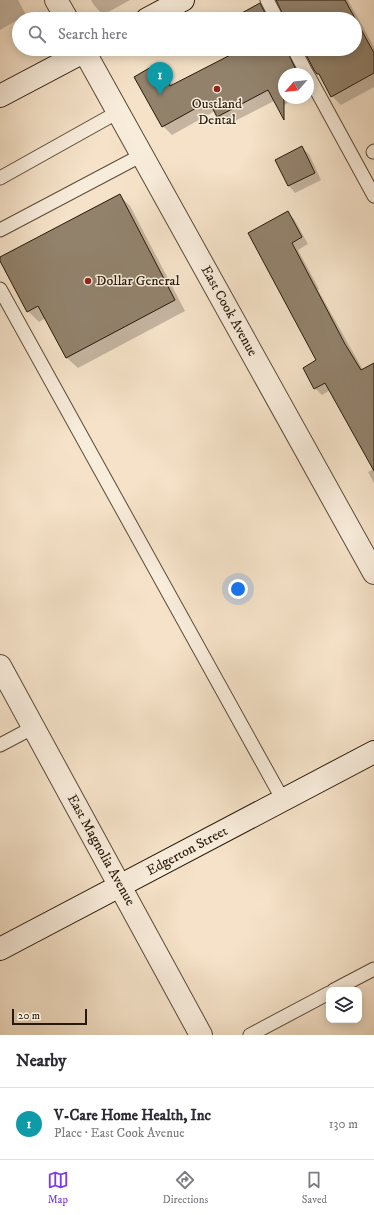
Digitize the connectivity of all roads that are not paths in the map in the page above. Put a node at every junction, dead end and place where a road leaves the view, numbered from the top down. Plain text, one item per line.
1 (56, 0) edge
2 (183, 0) edge
3 (267, 0) edge
4 (63, 12) edge
5 (160, 12) edge
6 (273, 12) edge
7 (75, 56) edge
8 (89, 56) edge
9 (298, 56) edge
10 (304, 68) edge
11 (314, 86) edge
12 (0, 96) edge
13 (118, 112) junction
14 (142, 155) junction
15 (0, 178) edge
16 (374, 196) edge
17 (0, 230) edge
18 (0, 289) edge
19 (374, 573) edge
20 (0, 666) edge
21 (34, 727) junction
22 (0, 745) edge
23 (374, 752) edge
24 (283, 800) junction
25 (121, 886) junction
26 (0, 949) edge
27 (374, 969) edge
28 (340, 987) edge
29 (326, 995) edge
30 (201, 1035) edge
31 (250, 1035) edge

1 - 4 street
2 - 5 street
3 - 6 lane
7 - 12 street
8 - 13 street, East Cook Avenue
9 - 10 lane
11 - 16 lane
13 - 14 street, East Cook Avenue
13 - 15 lane
14 - 17 lane
14 - 19 street, East Cook Avenue
18 - 24 lane
20 - 21 street, East Magnolia Avenue
21 - 22 lane
21 - 25 street, East Magnolia Avenue
23 - 24 street, Edgerton Street
24 - 25 street, Edgerton Street
25 - 26 street, Edgerton Street
25 - 30 street, East Magnolia Avenue
27 - 28 lane
29 - 31 lane

